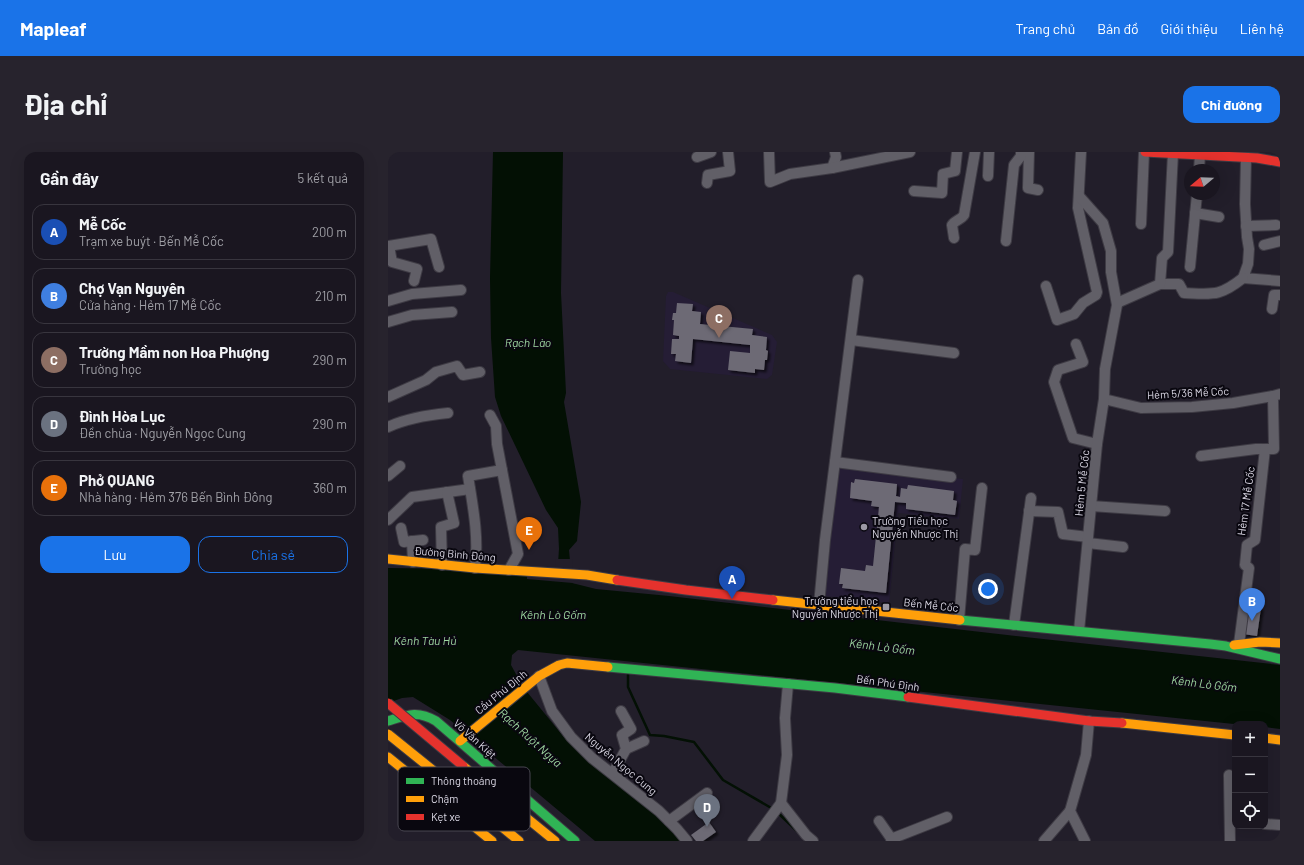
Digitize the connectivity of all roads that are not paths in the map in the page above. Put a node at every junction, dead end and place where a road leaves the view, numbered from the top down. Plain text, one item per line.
1 (711, 152) edge
2 (728, 152) edge
3 (769, 152) edge
4 (835, 152) edge
5 (910, 152) edge
6 (957, 152) edge
7 (976, 152) edge
8 (989, 152) edge
9 (1021, 152) edge
10 (1029, 152) edge
11 (1081, 152) edge
12 (1144, 152) edge
13 (1172, 154) junction
14 (1200, 155) junction
15 (697, 157) dead end
16 (1246, 158) junction
17 (1280, 162) edge
18 (1199, 164) edge
19 (832, 168) junction
20 (988, 176) dead end
21 (707, 183) dead end
22 (1038, 190) dead end
23 (914, 191) dead end
24 (1079, 196) junction
25 (1196, 200) edge
26 (1195, 213) junction
27 (1219, 217) dead end
28 (1141, 224) dead end
29 (1276, 225) dead end
30 (1246, 226) junction
31 (954, 238) dead end
32 (1006, 241) dead end
33 (1280, 241) edge
34 (1264, 245) dead end
35 (388, 246) edge
36 (439, 267) dead end
37 (1190, 267) dead end
38 (1243, 278) junction
39 (858, 280) dead end
40 (414, 281) dead end
41 (1280, 281) edge
42 (1160, 284) junction
43 (1046, 286) dead end
44 (461, 290) dead end
45 (1280, 295) edge
46 (388, 300) edge
47 (1117, 303) junction
48 (1272, 309) dead end
49 (452, 312) dead end
50 (388, 322) edge
51 (851, 340) junction
52 (1076, 344) dead end
53 (954, 353) dead end
54 (480, 372) dead end
55 (1276, 395) edge
56 (388, 397) edge
57 (1104, 399) junction
58 (448, 413) dead end
59 (490, 415) dead end
60 (388, 427) edge
61 (1097, 444) junction
62 (1265, 449) junction
63 (1201, 456) dead end
64 (835, 462) junction
65 (400, 466) dead end
66 (502, 470) junction
67 (388, 476) edge
68 (951, 477) dead end
69 (982, 488) dead end
70 (470, 489) junction
71 (447, 492) junction
72 (1031, 498) dead end
73 (1091, 506) junction
74 (1029, 511) junction
75 (1165, 511) dead end
76 (388, 520) edge
77 (401, 528) dead end
78 (1088, 540) junction
79 (1123, 547) dead end
80 (388, 559) edge
81 (413, 562) junction
82 (442, 565) junction
83 (475, 568) junction
84 (509, 570) junction
85 (588, 575) joint
86 (819, 605) junction
87 (959, 620) junction
88 (1014, 625) junction
89 (1079, 631) junction
90 (1279, 643) edge
91 (1239, 644) junction
92 (1226, 646) junction
93 (1278, 659) edge
94 (539, 676) junction
95 (788, 684) junction
96 (388, 703) edge
97 (621, 711) dead end
98 (388, 715) edge
99 (388, 721) edge
100 (1089, 721) junction
101 (400, 725) dead end
102 (388, 734) edge
103 (411, 735) dead end
104 (1232, 735) edge
105 (1268, 738) edge
106 (462, 739) junction
107 (1280, 740) edge
108 (644, 741) dead end
109 (626, 748) junction
110 (388, 757) edge
111 (400, 767) edge
112 (428, 767) edge
113 (429, 767) edge
114 (457, 767) edge
115 (458, 767) edge
116 (493, 767) edge
117 (613, 774) junction
118 (1229, 775) dead end
119 (707, 793) dead end
120 (530, 800) edge
121 (781, 803) junction
122 (1070, 811) junction
123 (947, 817) dead end
124 (669, 821) junction
125 (878, 821) dead end
126 (530, 822) edge
127 (1232, 823) edge
128 (1268, 824) edge
129 (1280, 825) edge
130 (480, 831) edge
131 (507, 831) edge
132 (530, 831) edge
133 (892, 840) edge
134 (492, 841) edge
135 (519, 841) edge
136 (541, 841) edge
137 (556, 841) edge
138 (575, 841) edge
139 (687, 841) edge
140 (753, 841) edge
141 (813, 841) edge
142 (1044, 841) edge
143 (1084, 841) edge
144 (1230, 841) edge

1 - 15 street
2 - 21 street
3 - 19 street
4 - 19 street
5 - 19 street
6 - 23 street
7 - 31 street
8 - 20 street
9 - 32 street
10 - 22 street
11 - 24 street
12 - 13 main road
12 - 28 street
13 - 14 main road
13 - 42 street
14 - 16 main road
14 - 18 street
16 - 17 main road
16 - 30 street
24 - 43 street
24 - 47 street
25 - 26 street
26 - 27 street
26 - 37 street
29 - 30 street
30 - 38 street
33 - 34 street
35 - 36 street
35 - 40 street
38 - 41 street
38 - 42 street
39 - 51 street
42 - 47 street
44 - 46 street
45 - 48 street
47 - 57 street, Hẻm 5 Mễ Cốc
49 - 50 street
51 - 53 street
51 - 64 street
52 - 61 street
54 - 56 street
55 - 57 street, Hẻm 5/36 Mễ Cốc
55 - 62 street
57 - 61 street, Hẻm 5 Mễ Cốc
58 - 60 street
59 - 66 street
61 - 73 street, Hẻm 5 Mễ Cốc
62 - 63 street
62 - 91 street, Hẻm 17 Mễ Cốc
64 - 68 street
64 - 86 street
65 - 67 street
66 - 70 street
66 - 84 street
69 - 87 street
70 - 71 street
70 - 83 street
71 - 76 street
71 - 82 street
72 - 74 street
73 - 75 street
73 - 78 street, Hẻm 5 Mễ Cốc
74 - 78 street
74 - 88 street
77 - 81 street
78 - 79 street
78 - 89 street, Hẻm 5 Mễ Cốc
80 - 81 main road, Đường Bình Đông
81 - 82 main road, Đường Bình Đông
82 - 83 main road, Đường Bình Đông
83 - 84 main road, Đường Bình Đông
84 - 85 main road, Đường Bình Đông
85 - 86 main road, Bến Mễ Cốc
86 - 87 main road, Bến Mễ Cốc
87 - 88 main road, Bến Mễ Cốc
88 - 89 main road, Bến Mễ Cốc
89 - 92 main road, Bến Mễ Cốc
90 - 91 main road, Bến Mễ Cốc
90 - 93 main road
91 - 92 main road, Bến Mễ Cốc
92 - 93 main road, Bến Mễ Cốc
94 - 95 main road, Bến Phú Định
94 - 106 main road, Cầu Phú Định
94 - 117 street, Nguyễn Ngọc Cung
95 - 100 main road, Bến Phú Định
95 - 121 street
96 - 115 main road, bridge
97 - 109 street
98 - 101 main road
99 - 106 main road, Võ Văn Kiệt
100 - 104 main road, Bến Phú Định
100 - 122 street
102 - 113 main road, bridge
103 - 114 main road
105 - 107 main road
106 - 112 main road, Cầu Phú Định
106 - 116 main road, Võ Văn Kiệt
108 - 109 street
109 - 117 street
110 - 111 main road
117 - 124 street, Nguyễn Ngọc Cung
118 - 127 street
119 - 124 street
120 - 138 main road, Võ Văn Kiệt
121 - 140 street
121 - 141 street
122 - 142 street
122 - 143 street
123 - 133 street
124 - 139 street, Nguyễn Ngọc Cung
125 - 133 street
126 - 137 main road
127 - 144 street
128 - 129 street
130 - 134 main road
131 - 135 main road, bridge
132 - 136 main road

